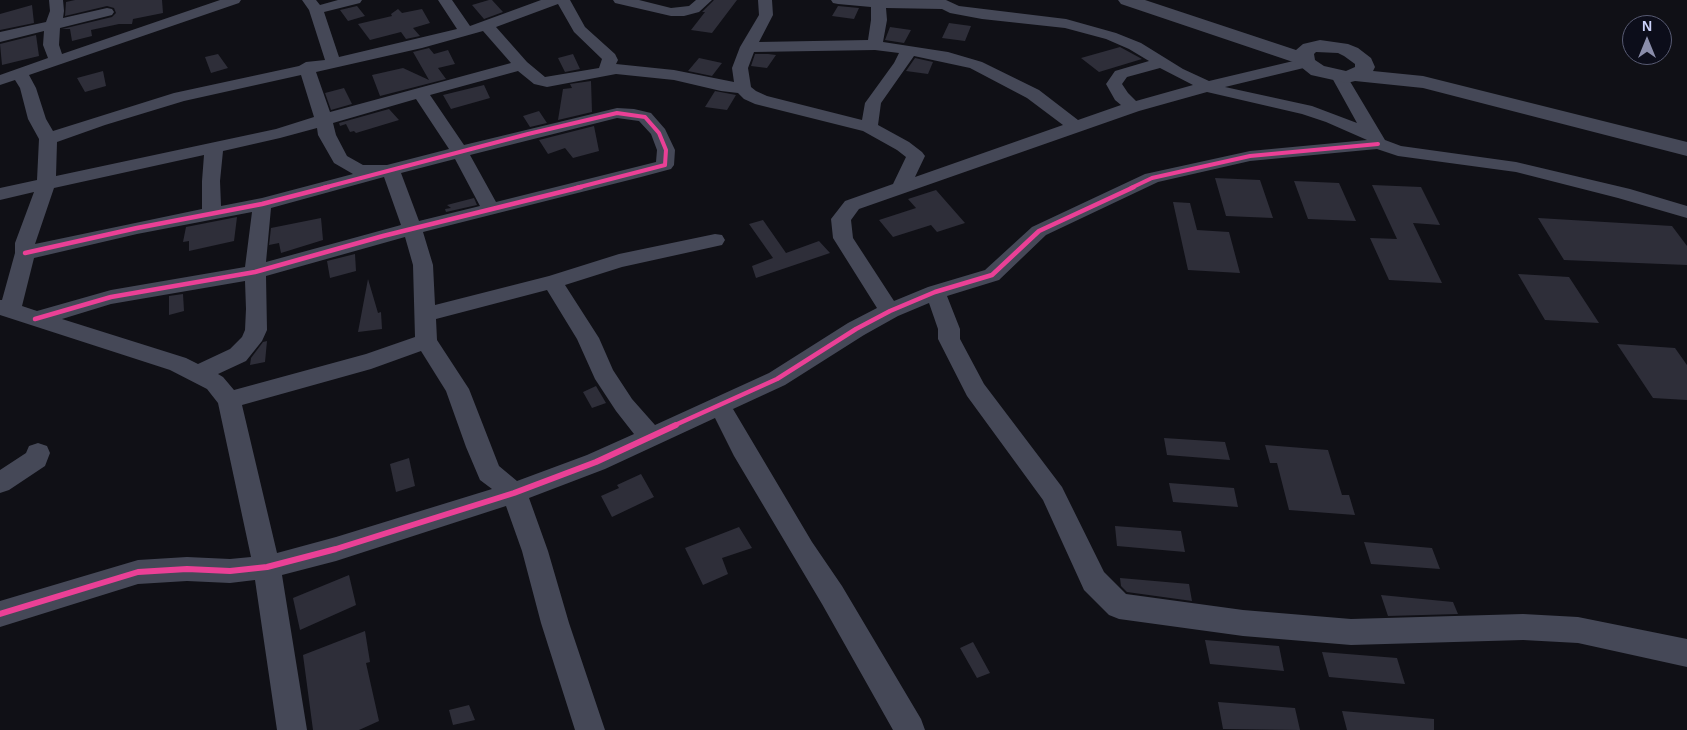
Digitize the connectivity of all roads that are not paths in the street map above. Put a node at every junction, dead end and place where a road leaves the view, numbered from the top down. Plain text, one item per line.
1 (56, 0) edge
2 (355, 0) edge
3 (445, 0) edge
4 (554, 0) edge
5 (563, 0) edge
6 (620, 0) edge
7 (705, 0) edge
8 (765, 0) edge
9 (838, 0) edge
10 (1127, 0) edge
11 (1147, 0) edge
12 (238, 1) edge
13 (938, 2) edge
14 (878, 3) junction
15 (312, 5) edge
16 (107, 6) edge
17 (52, 25) junction
18 (486, 26) junction
19 (466, 31) junction
20 (0, 37) edge
21 (114, 40) junction
22 (875, 46) junction
23 (1320, 46) junction
24 (748, 47) junction
25 (909, 50) junction
26 (56, 60) junction
27 (333, 61) junction
28 (1305, 61) junction
29 (1161, 63) junction
30 (521, 65) junction
31 (306, 67) junction
32 (1351, 69) junction
33 (606, 70) junction
34 (20, 74) junction
35 (0, 80) edge
36 (1207, 86) junction
37 (743, 88) junction
38 (420, 92) junction
39 (1134, 108) junction
40 (324, 120) junction
41 (869, 127) junction
42 (1076, 127) junction
43 (48, 139) junction
44 (1374, 140) junction
45 (1687, 144) edge
46 (214, 149) junction
47 (1687, 149) edge
48 (460, 152) junction
49 (391, 171) junction
50 (46, 184) junction
51 (900, 189) junction
52 (0, 194) edge
53 (262, 204) junction
54 (491, 209) junction
55 (1687, 212) edge
56 (212, 214) junction
57 (412, 229) junction
58 (715, 240) dead end
59 (25, 253) junction
60 (255, 272) junction
61 (552, 282) junction
62 (935, 292) junction
63 (5, 308) edge
64 (890, 311) junction
65 (424, 315) junction
66 (35, 319) junction
67 (426, 341) junction
68 (199, 374) junction
69 (229, 400) junction
70 (720, 406) junction
71 (650, 436) junction
72 (38, 453) dead end
73 (0, 483) edge
74 (514, 493) junction
75 (267, 567) junction
76 (0, 614) edge
77 (1687, 653) edge
78 (292, 730) edge
79 (590, 730) edge
80 (910, 730) edge

1 - 17 street
2 - 15 street
3 - 19 street
4 - 18 street
5 - 33 street
6 - 7 street
8 - 24 street
9 - 14 street
10 - 28 street
11 - 23 street
12 - 21 street
13 - 14 street
13 - 29 street
14 - 22 street
15 - 27 street
16 - 17 street
16 - 21 street
17 - 20 street
17 - 26 street
18 - 19 street
18 - 30 street
19 - 27 street
21 - 26 street
22 - 24 street
22 - 25 street
23 - 28 street
23 - 32 street
24 - 37 street
25 - 41 street
25 - 42 street
26 - 34 street
27 - 31 street
28 - 32 street
28 - 36 street
29 - 36 street
29 - 39 street
30 - 33 street
30 - 38 street
31 - 40 street
31 - 43 street
32 - 44 street
32 - 45 street
32 - 47 street
33 - 37 street
34 - 35 street
34 - 43 street
36 - 39 street
36 - 44 street
37 - 41 street
38 - 40 street
38 - 48 street
39 - 42 street
40 - 46 street
40 - 49 street
41 - 51 street
42 - 51 street
43 - 50 street
44 - 55 street
44 - 62 street
46 - 50 street
46 - 56 street
48 - 49 street
48 - 54 street
48 - 54 street
49 - 53 street
49 - 57 street
50 - 52 street
50 - 59 street
51 - 64 street
53 - 56 street
53 - 60 street
54 - 57 street
56 - 59 street
57 - 60 street
57 - 65 street
58 - 61 street
59 - 63 street
60 - 66 street
60 - 68 street
61 - 65 street
61 - 71 street
62 - 64 street
62 - 77 street
63 - 66 street
64 - 70 street
65 - 67 street
66 - 68 street
67 - 69 street
67 - 74 street
68 - 69 street
69 - 75 street
70 - 71 street
70 - 80 street
71 - 74 street
72 - 73 street
74 - 75 street
74 - 79 street
75 - 76 street
75 - 78 street

